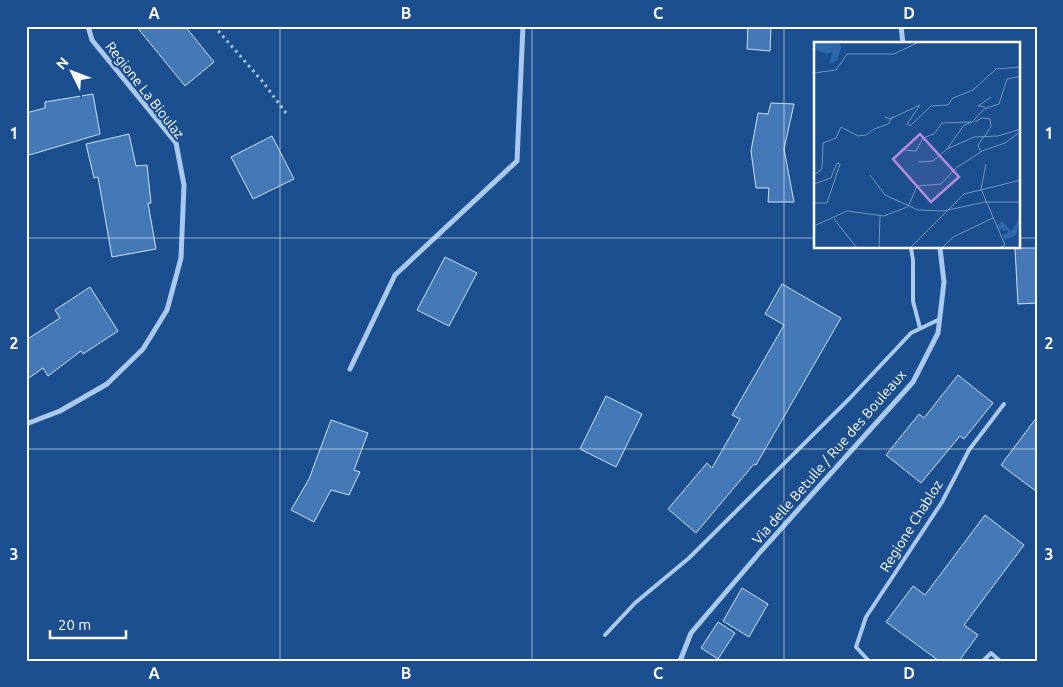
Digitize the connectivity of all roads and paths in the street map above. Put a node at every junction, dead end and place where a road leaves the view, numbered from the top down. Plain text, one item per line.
1 (88, 26) edge
2 (214, 26) edge
3 (523, 26) edge
4 (901, 26) edge
5 (903, 42) edge
6 (286, 113) dead end
7 (911, 249) edge
8 (940, 249) edge
9 (940, 318) junction
10 (920, 328) junction
11 (350, 369) dead end
12 (1004, 404) dead end
13 (26, 424) edge
14 (605, 635) dead end
15 (680, 661) edge
16 (869, 661) edge
17 (983, 661) edge
18 (1000, 661) edge

1 - 13 street, Regione La Bioulaz
2 - 6 path
3 - 11 street
4 - 5 street
7 - 10 lane
8 - 9 street, Via delle Betulle / Rue des Bouleaux
9 - 10 lane
9 - 15 street, Via delle Betulle / Rue des Bouleaux
10 - 14 lane
12 - 16 lane, Regione Chabloz
17 - 18 lane

